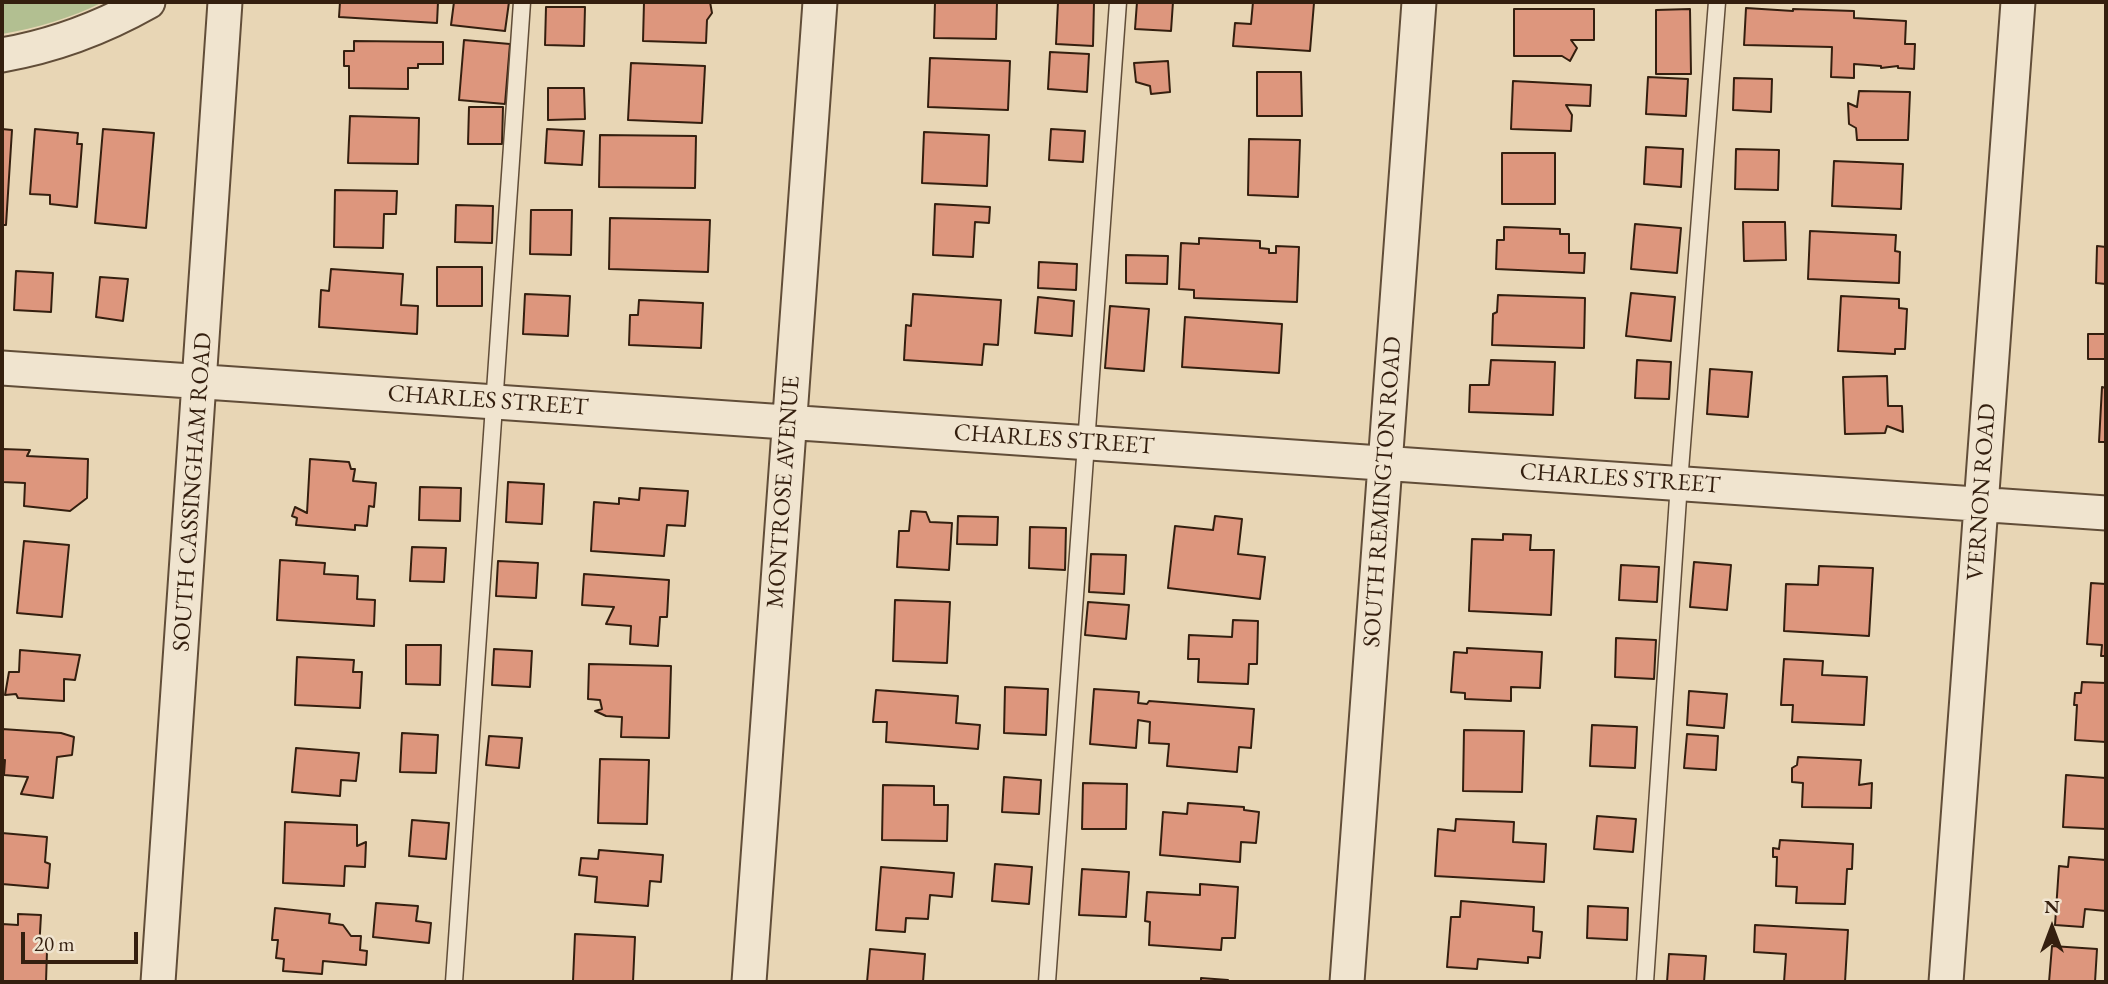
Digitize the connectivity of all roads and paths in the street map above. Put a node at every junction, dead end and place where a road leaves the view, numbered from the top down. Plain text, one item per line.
1 (148, 2) edge
2 (225, 2) edge
3 (522, 2) edge
4 (820, 2) edge
5 (1118, 2) edge
6 (1419, 2) edge
7 (1717, 2) edge
8 (2018, 2) edge
9 (2, 55) edge
10 (2, 368) edge
11 (201, 382) junction
12 (494, 402) junction
13 (789, 422) junction
14 (1086, 443) junction
15 (1385, 463) junction
16 (1679, 484) junction
17 (1981, 504) junction
18 (2106, 513) edge
19 (158, 982) edge
20 (454, 982) edge
21 (749, 982) edge
22 (1048, 982) edge
23 (1347, 982) edge
24 (1645, 982) edge
25 (1946, 982) edge

1 - 9 street
2 - 11 street, SOUTH CASSINGHAM ROAD
3 - 12 lane
4 - 13 street, MONTROSE AVENUE
5 - 14 lane
6 - 15 street, SOUTH REMINGTON ROAD
7 - 16 lane
8 - 17 street, VERNON ROAD
10 - 11 street, CHARLES STREET
11 - 12 street, CHARLES STREET
11 - 19 street, SOUTH CASSINGHAM ROAD
12 - 13 street, CHARLES STREET
12 - 20 lane
13 - 14 street, CHARLES STREET
13 - 21 street, MONTROSE AVENUE
14 - 15 street, CHARLES STREET
14 - 22 lane
15 - 16 street, CHARLES STREET
15 - 23 street, SOUTH REMINGTON ROAD
16 - 17 street, CHARLES STREET
16 - 24 lane
17 - 18 street, CHARLES STREET
17 - 25 street, VERNON ROAD

